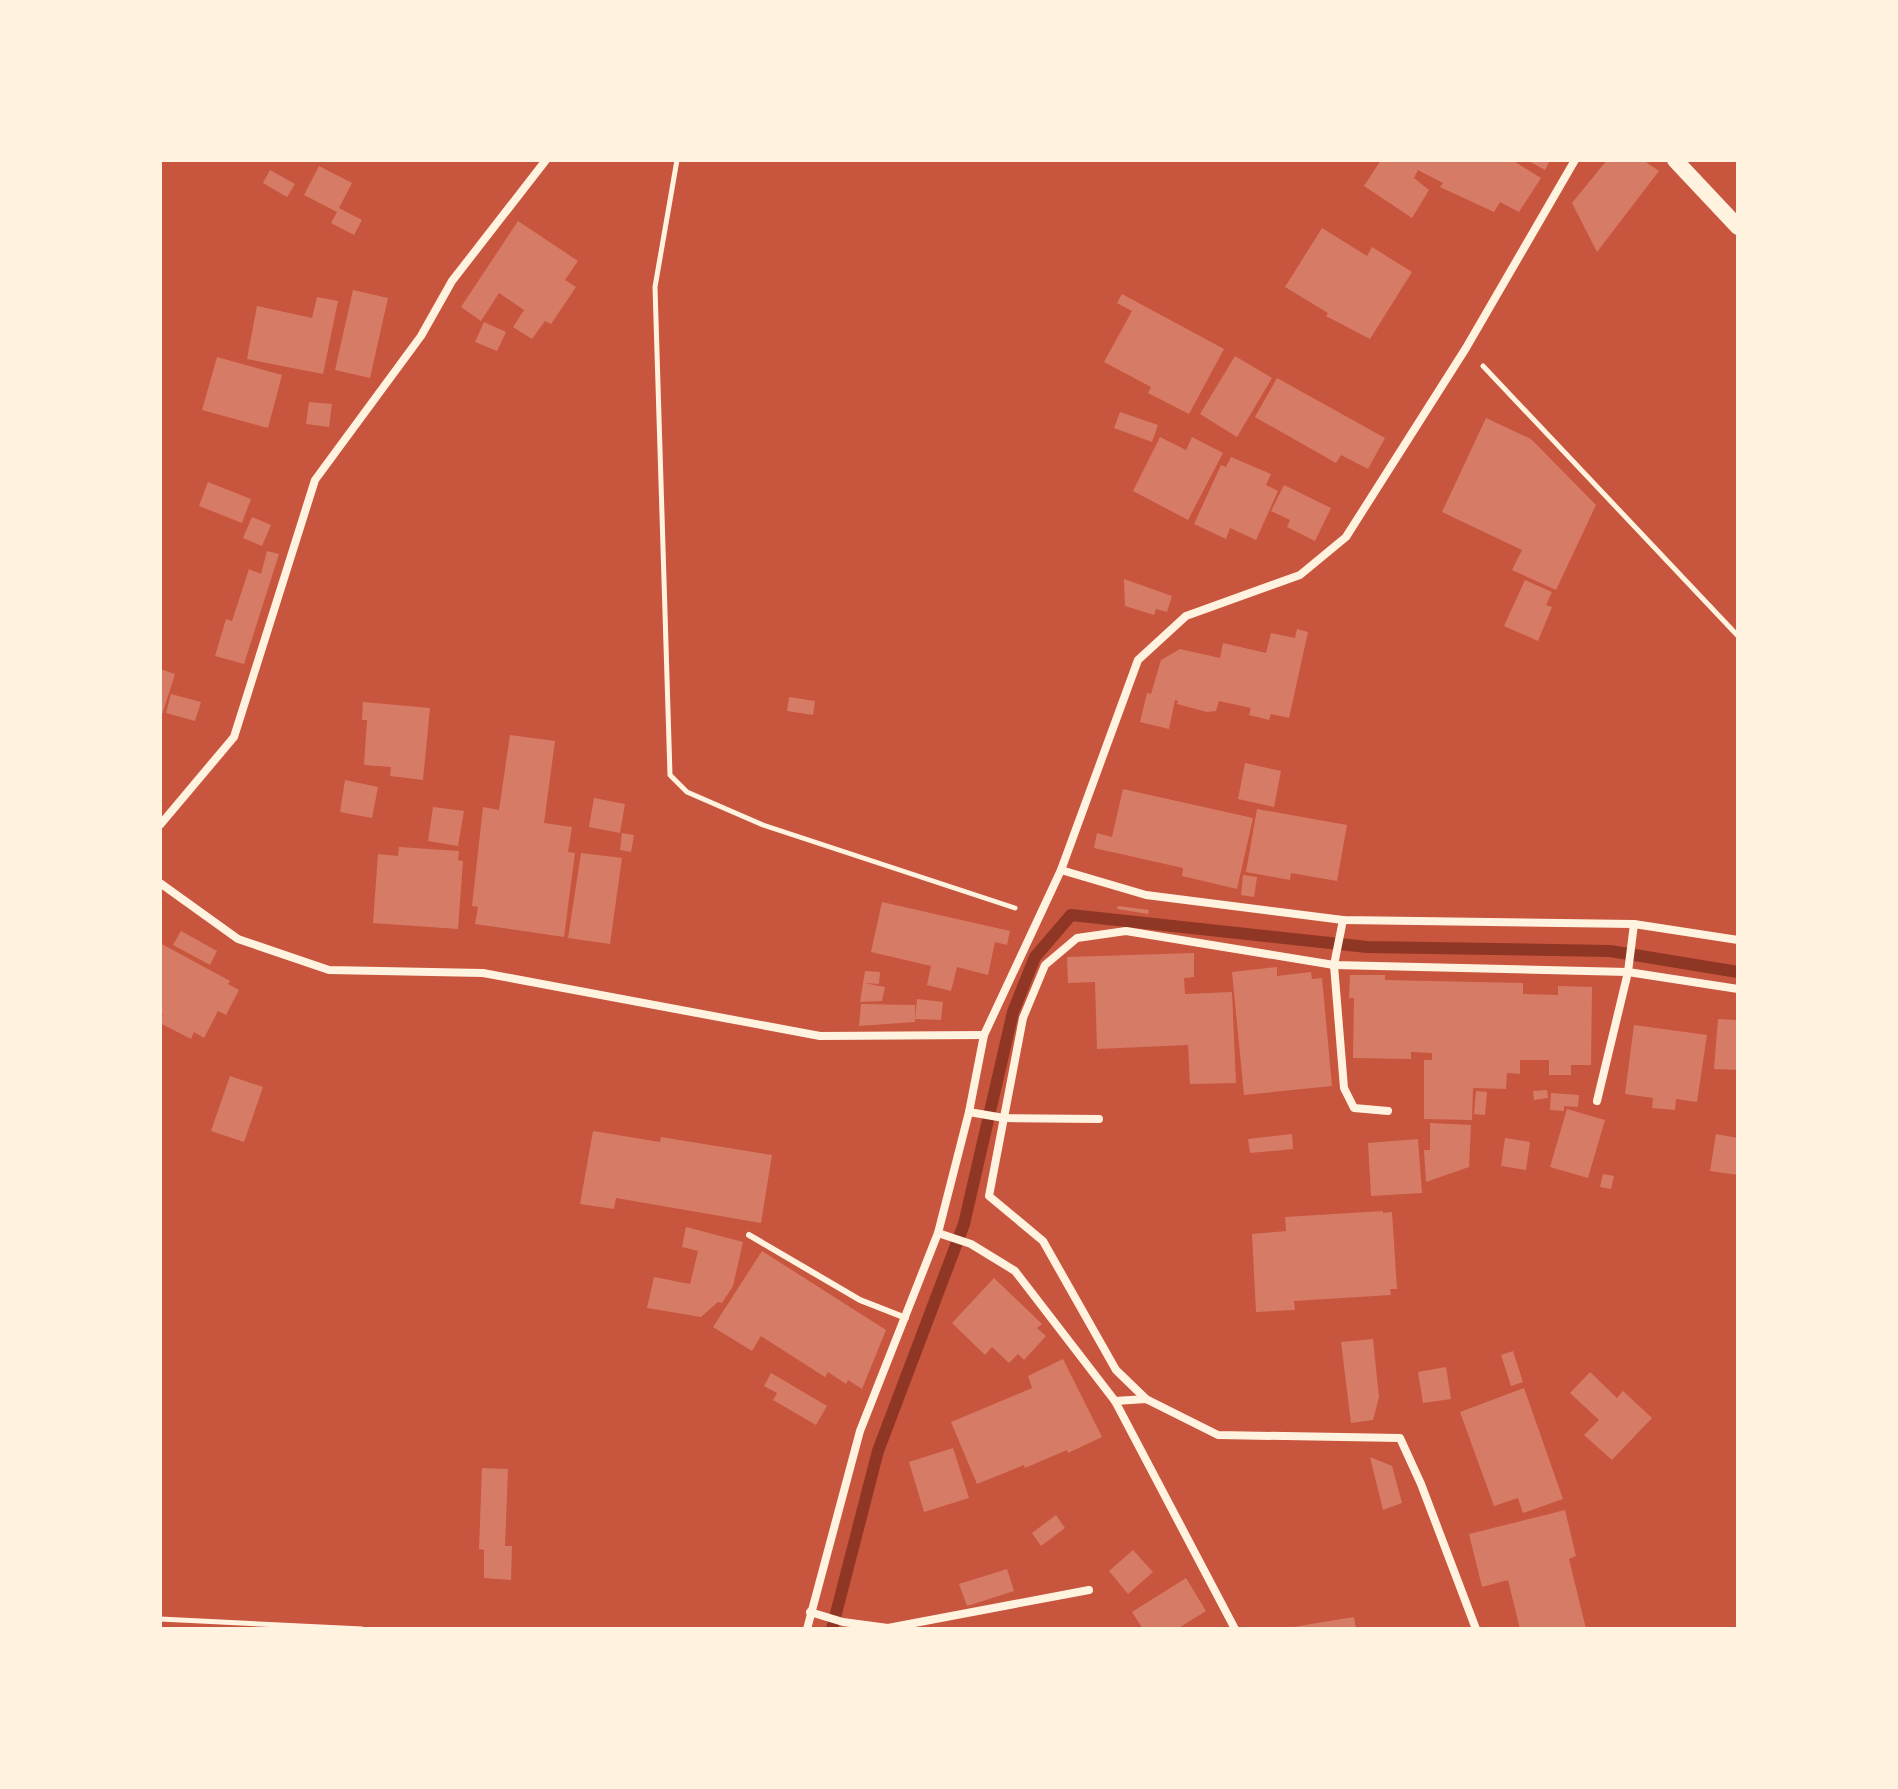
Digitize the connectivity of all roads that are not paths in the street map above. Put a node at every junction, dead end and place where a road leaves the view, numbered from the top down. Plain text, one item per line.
1 (546, 160) edge
2 (1575, 160) edge
3 (1675, 160) edge
4 (1738, 227) edge
5 (160, 825) edge
6 (1061, 870) junction
7 (160, 883) edge
8 (1343, 920) junction
9 (1634, 924) junction
10 (1738, 940) edge
11 (1334, 965) junction
12 (1628, 972) junction
13 (1738, 989) edge
14 (984, 1035) junction
15 (1597, 1101) dead end
16 (1388, 1111) dead end
17 (969, 1112) junction
18 (1004, 1118) junction
19 (1099, 1119) dead end
20 (938, 1233) junction
21 (749, 1235) dead end
22 (906, 1318) junction
23 (1146, 1399) junction
24 (1115, 1401) junction
25 (1089, 1590) dead end
26 (810, 1612) junction
27 (807, 1629) edge
28 (1235, 1629) edge
29 (1476, 1629) edge

1 - 5 street
2 - 6 street
3 - 4 main road
6 - 8 street
6 - 14 street
7 - 14 street
8 - 9 street
8 - 11 street
9 - 10 street
9 - 12 street
11 - 12 street
11 - 16 street
11 - 18 street
12 - 13 street
12 - 15 street
14 - 17 street
17 - 18 street
17 - 20 street
18 - 19 street
18 - 23 street
20 - 22 street
20 - 24 street
21 - 22 lane
22 - 26 street
23 - 24 street
23 - 29 street
24 - 28 street
25 - 26 street
26 - 27 street

